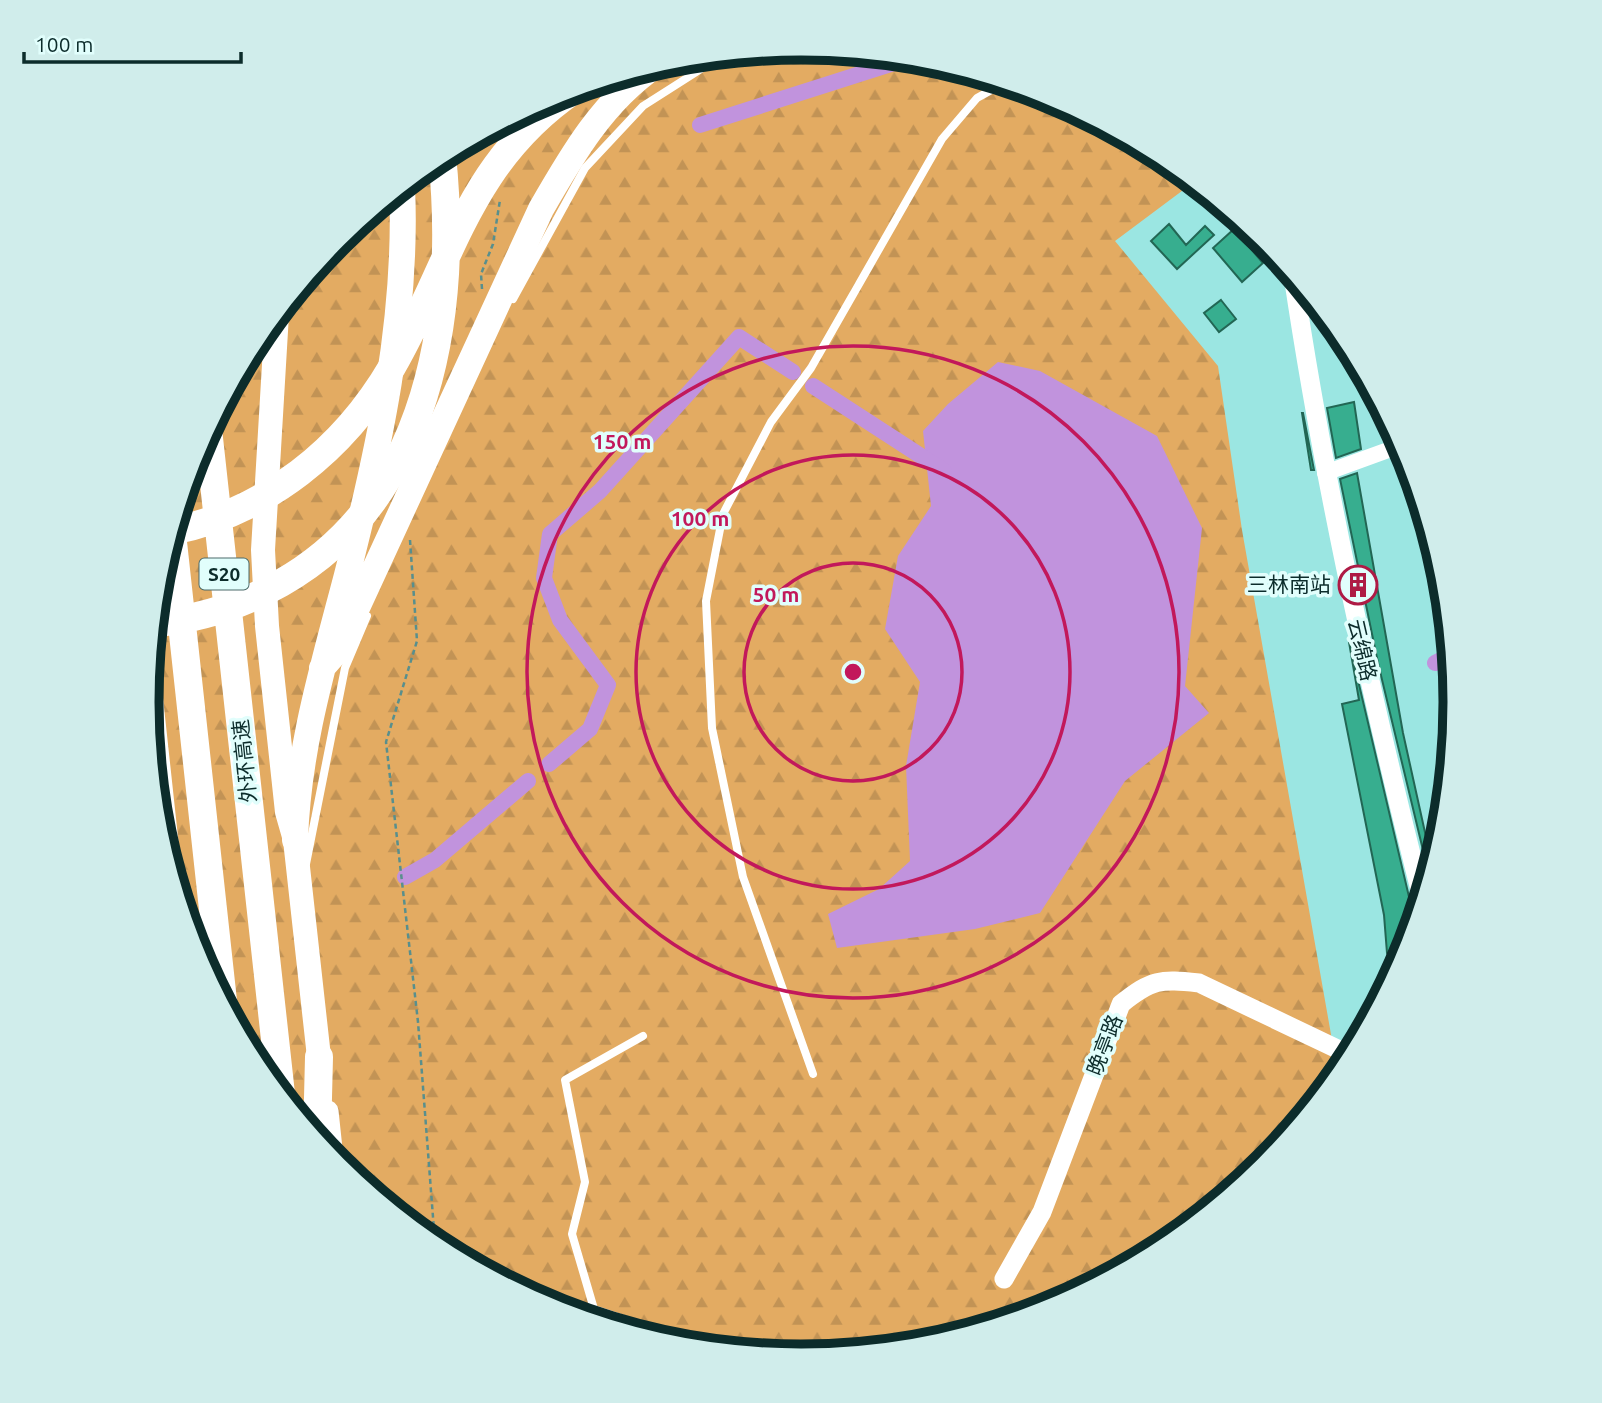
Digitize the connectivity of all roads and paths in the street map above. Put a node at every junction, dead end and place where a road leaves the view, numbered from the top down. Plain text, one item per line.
1 (704, 67) edge
2 (632, 82) edge
3 (993, 89) edge
4 (548, 111) edge
5 (443, 169) edge
6 (500, 192) dead end
7 (402, 199) edge
8 (1296, 293) edge
9 (485, 298) dead end
10 (508, 309) dead end
11 (276, 333) edge
12 (1391, 448) edge
13 (210, 451) edge
14 (1325, 473) junction
15 (183, 528) edge
16 (410, 535) dead end
17 (175, 560) edge
18 (372, 605) dead end
19 (164, 621) edge
20 (322, 668) junction
21 (295, 841) junction
22 (1417, 880) edge
23 (301, 888) junction
24 (220, 974) edge
25 (643, 1036) dead end
26 (1340, 1050) edge
27 (319, 1057) junction
28 (279, 1074) edge
29 (813, 1074) dead end
30 (317, 1124) edge
31 (330, 1138) edge
32 (434, 1228) edge
33 (1004, 1279) dead end
34 (594, 1309) edge

1 - 10 lane
2 - 20 highway
3 - 29 lane
4 - 15 highway
5 - 19 highway
6 - 9 path
7 - 20 highway
8 - 14 street, 云绵路
11 - 21 main road
12 - 14 street
13 - 28 highway, 外环高速 / S20
14 - 22 street, 云绵路
16 - 32 path
17 - 24 highway, S20
18 - 23 lane
20 - 21 highway
21 - 23 main road
23 - 27 main road
25 - 34 lane
26 - 33 street, 晚亭路
27 - 30 highway
27 - 31 main road

